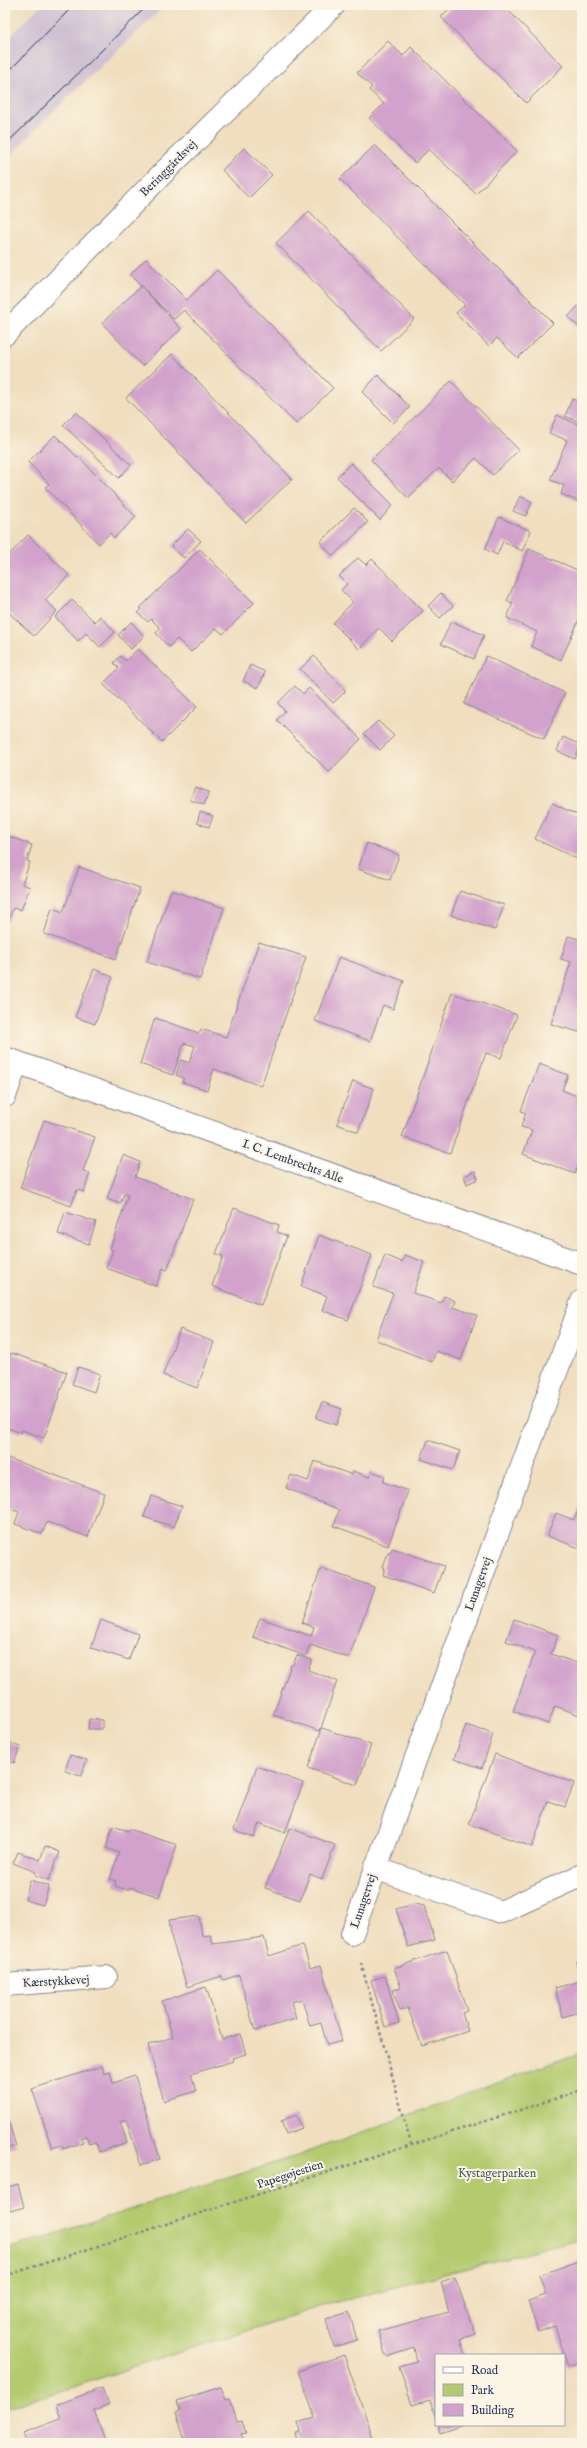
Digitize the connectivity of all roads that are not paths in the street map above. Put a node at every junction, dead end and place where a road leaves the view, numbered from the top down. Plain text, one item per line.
1 (334, 5) edge
2 (5, 334) edge
3 (11, 1060) edge
4 (5, 1096) edge
5 (582, 1264) edge
6 (582, 1301) edge
7 (375, 1868) junction
8 (582, 1875) edge
9 (352, 1934) road end
10 (106, 1977) dead end
11 (5, 1985) edge

1 - 2 street, Beringgårdsvej
3 - 4 street
3 - 5 street, I. C. Lembrechts Alle
6 - 7 street, Lunagervej
7 - 8 street, Lunagervej
7 - 9 street, Lunagervej
10 - 11 street, Kærstykkevej

